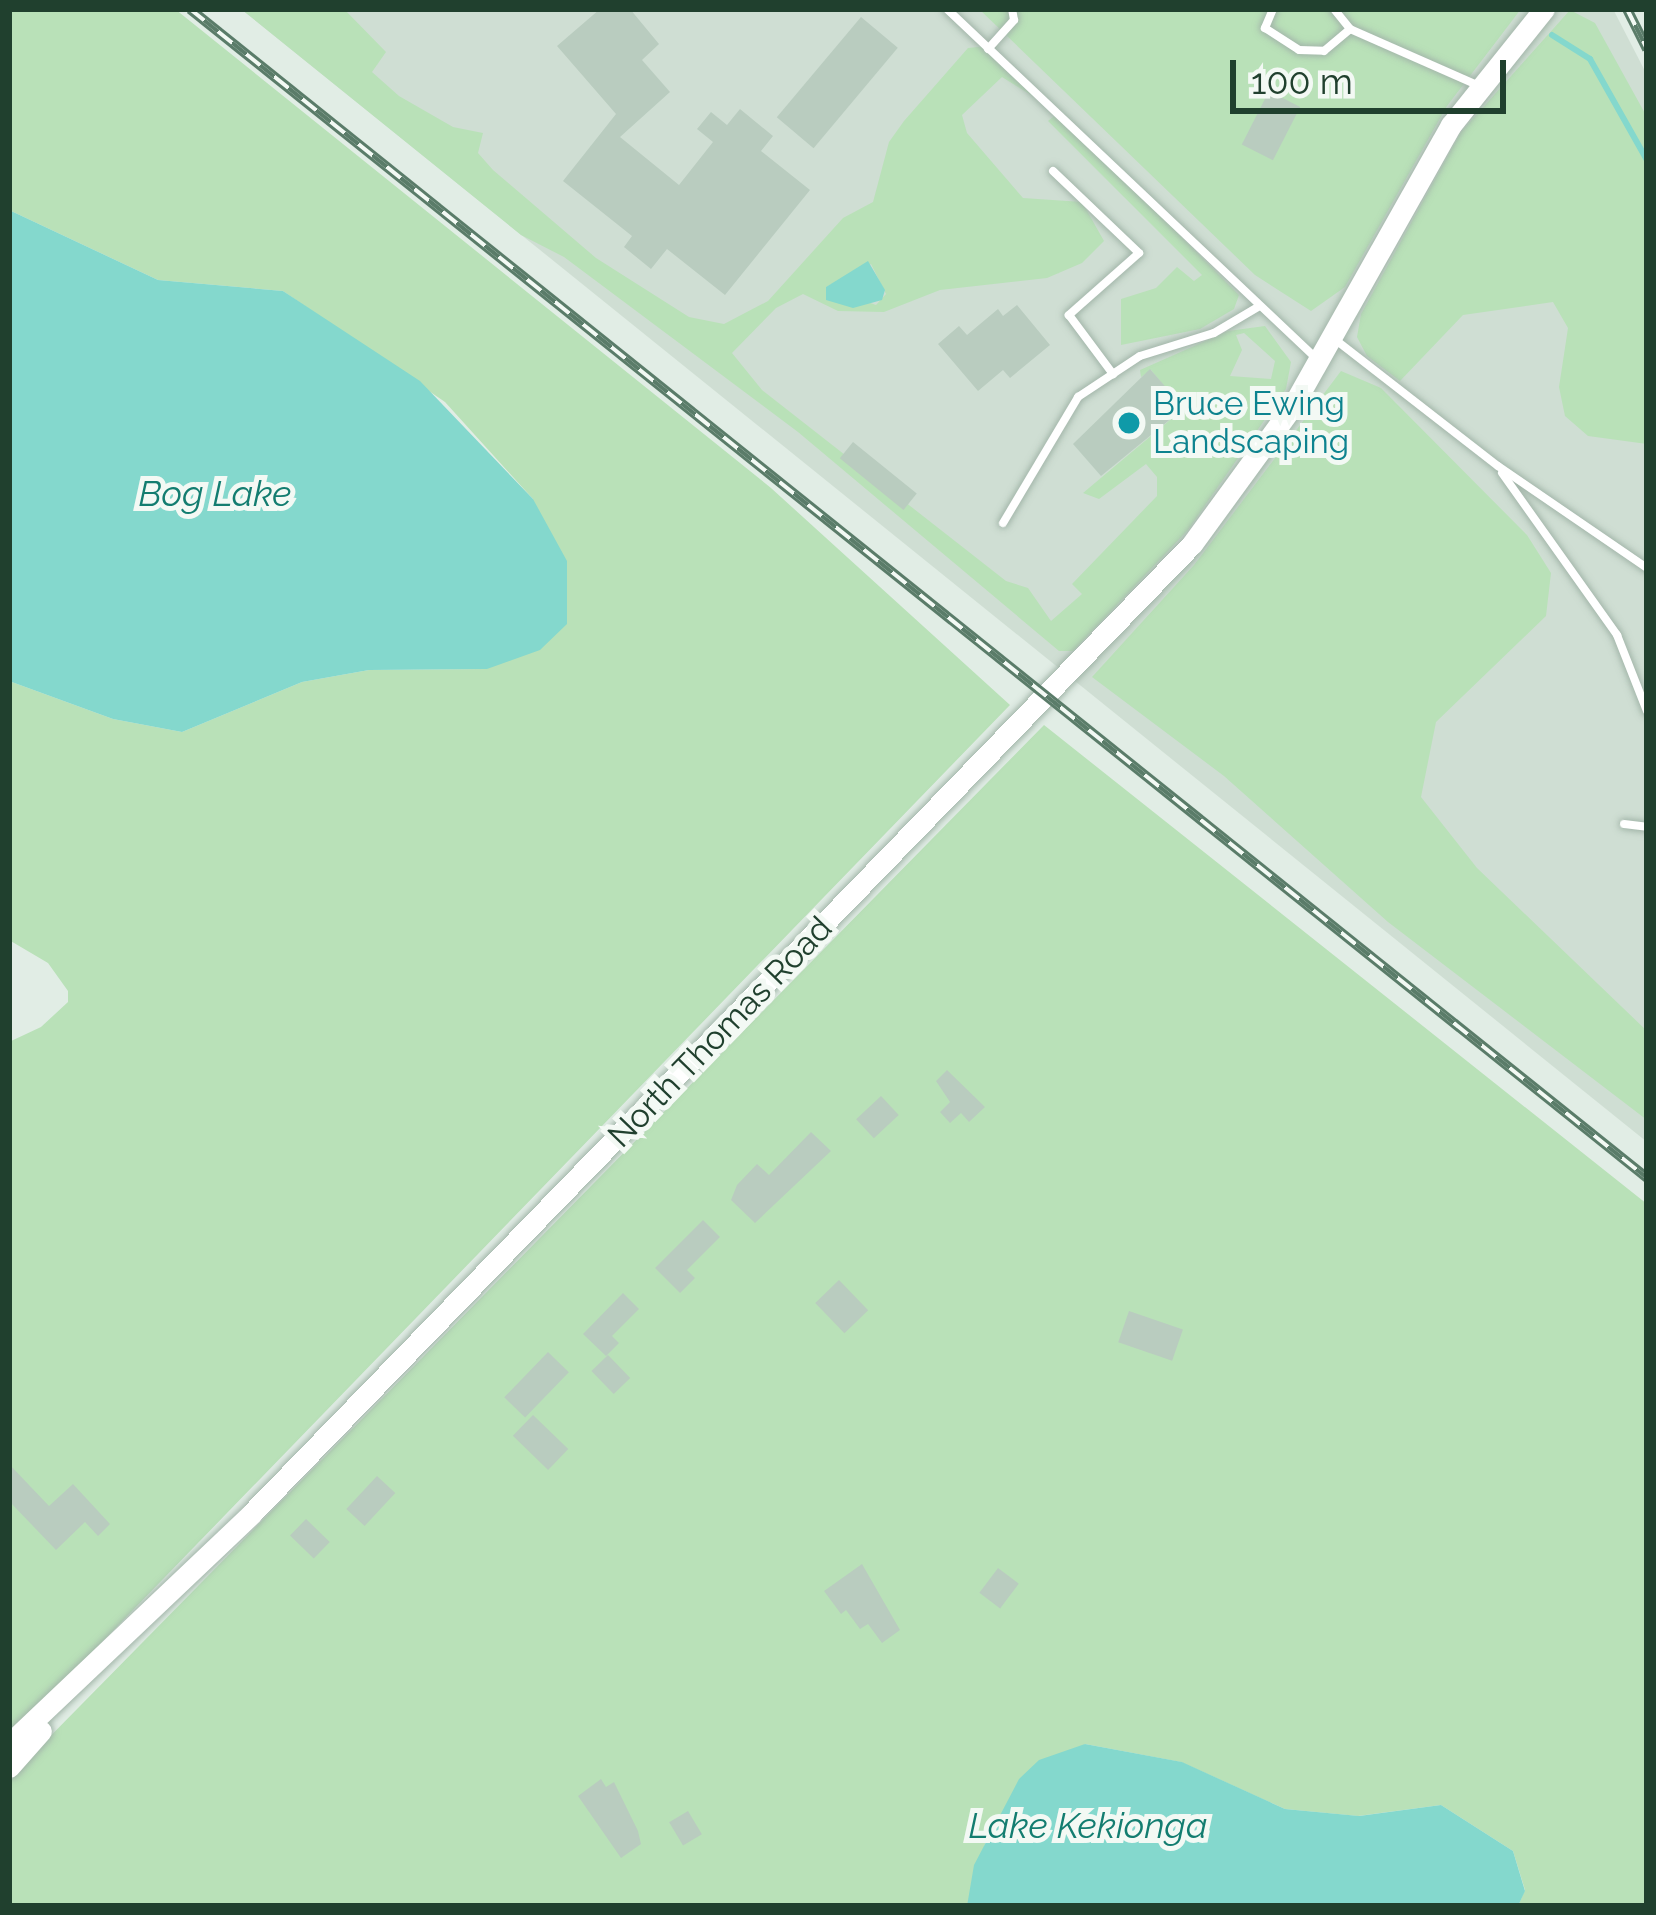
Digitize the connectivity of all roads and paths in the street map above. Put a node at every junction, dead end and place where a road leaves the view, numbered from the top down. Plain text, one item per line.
1 (947, 9) edge
2 (1012, 9) edge
3 (1273, 9) edge
4 (1334, 9) edge
5 (1544, 9) edge
6 (1350, 29) junction
7 (988, 49) junction
8 (1478, 86) junction
9 (1054, 171) dead end
10 (1258, 307) junction
11 (1331, 336) junction
12 (1318, 360) junction
13 (1113, 374) junction
14 (1498, 466) junction
15 (1003, 523) dead end
16 (1647, 568) edge
17 (1647, 710) edge
18 (1624, 824) dead end
19 (1647, 827) edge
20 (88, 1676) junction
21 (9, 1744) edge
22 (9, 1767) edge

1 - 7 lane
2 - 7 lane
3 - 6 lane
4 - 6 lane
5 - 8 main road, North Thomas Road
6 - 8 lane
7 - 10 lane
8 - 11 main road, North Thomas Road
9 - 13 lane
10 - 12 lane
10 - 13 lane
11 - 12 main road, North Thomas Road
11 - 14 lane
12 - 20 main road, North Thomas Road
13 - 15 lane
14 - 16 lane
14 - 17 lane
18 - 19 lane
20 - 21 main road, North Thomas Road
20 - 22 main road, North Thomas Road

